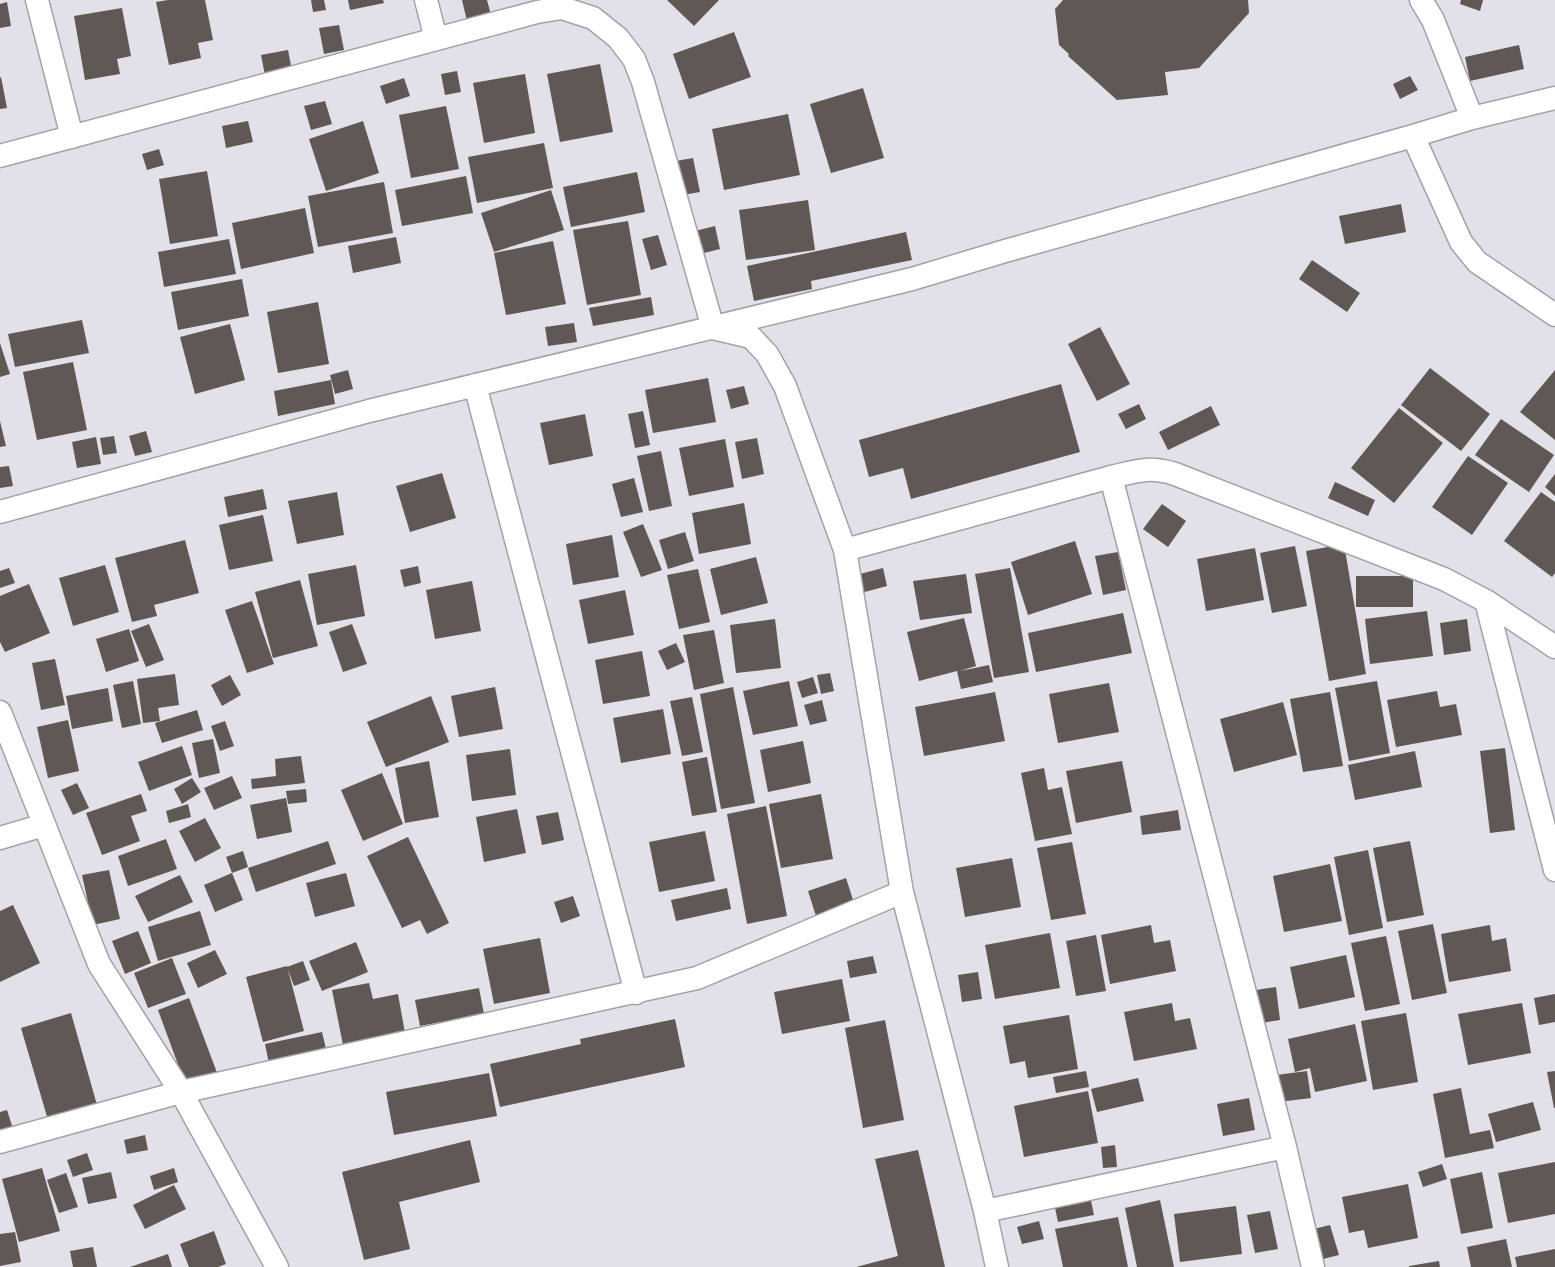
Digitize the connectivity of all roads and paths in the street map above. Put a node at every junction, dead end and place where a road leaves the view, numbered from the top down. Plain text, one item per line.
1 (36, 0) edge
2 (426, 0) edge
3 (1421, 0) edge
4 (436, 39) junction
5 (1555, 98) edge
6 (1472, 118) junction
7 (1413, 136) junction
8 (72, 137) junction
9 (0, 156) edge
10 (1555, 314) edge
11 (713, 328) junction
12 (475, 386) junction
13 (1111, 477) junction
14 (0, 512) edge
15 (845, 550) junction
16 (1486, 601) junction
17 (1555, 647) edge
18 (0, 712) edge
19 (44, 825) junction
20 (0, 838) edge
21 (1555, 870) edge
22 (902, 892) junction
23 (636, 993) junction
24 (181, 1092) junction
25 (0, 1142) edge
26 (1285, 1147) junction
27 (985, 1210) junction
28 (277, 1267) edge
29 (997, 1267) edge
30 (1313, 1267) edge

1 - 8 street
2 - 4 street
3 - 6 street
4 - 8 street
4 - 11 street
5 - 6 street
6 - 7 street
7 - 10 street
7 - 11 street
8 - 9 street
11 - 12 street
11 - 15 street
12 - 14 street
12 - 23 street
13 - 15 street
13 - 16 street
13 - 26 street
15 - 22 street
16 - 17 street
16 - 21 street
18 - 19 street
19 - 20 street
19 - 24 street
22 - 23 street
22 - 27 street
23 - 24 street
24 - 25 street
24 - 28 street
26 - 27 street
26 - 30 street
27 - 29 street

